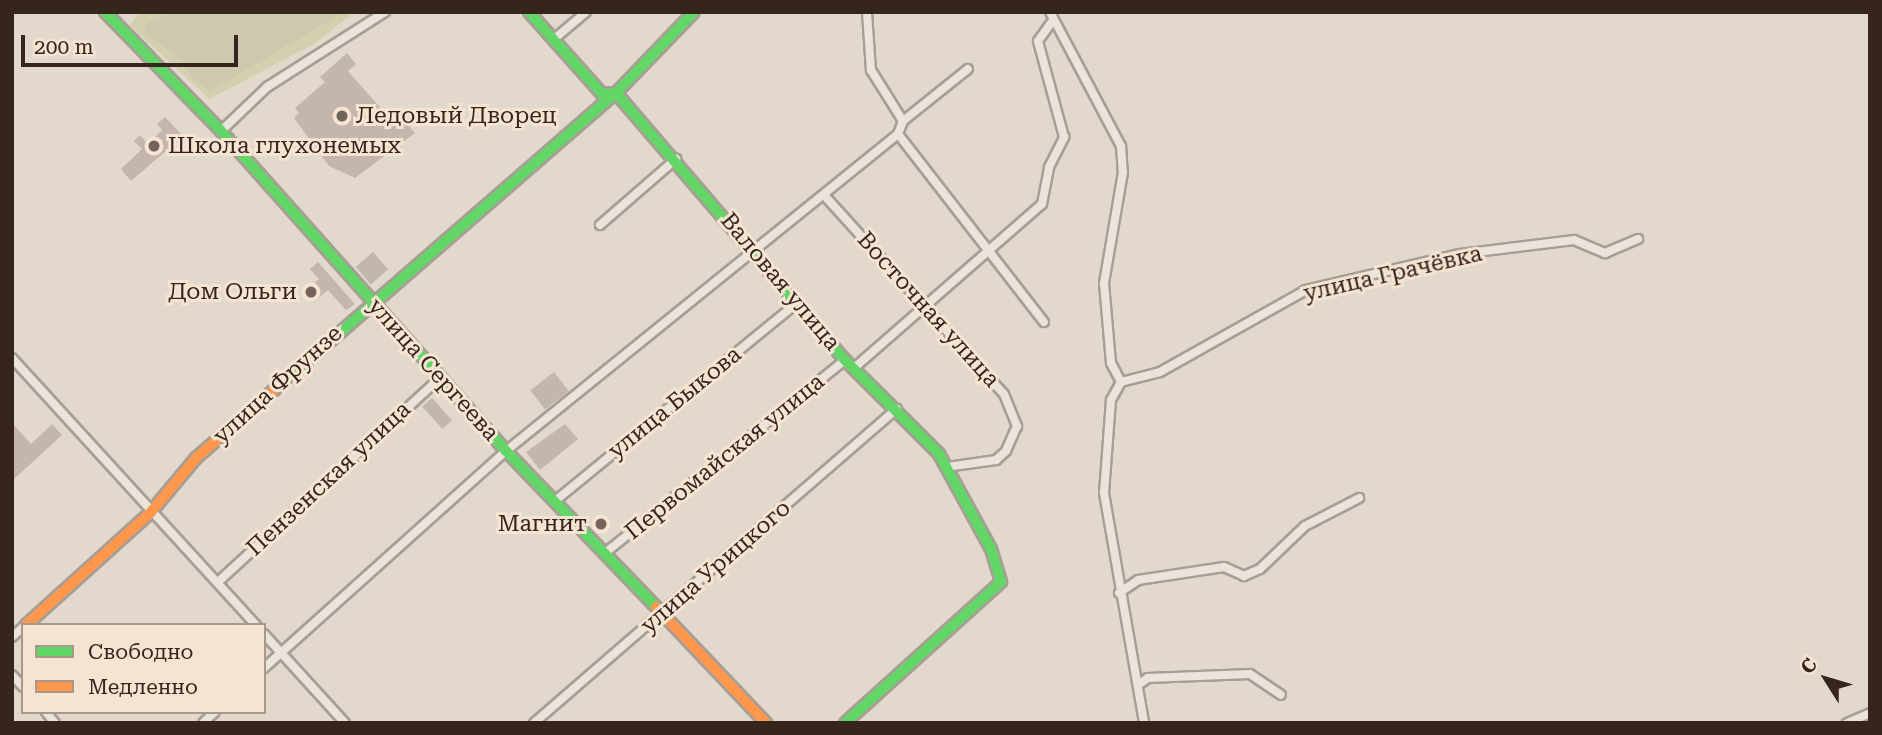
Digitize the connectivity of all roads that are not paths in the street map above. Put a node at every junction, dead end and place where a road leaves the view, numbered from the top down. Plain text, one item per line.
1 (105, 12) edge
2 (385, 12) edge
3 (528, 12) edge
4 (586, 12) edge
5 (694, 12) edge
6 (867, 12) edge
7 (1051, 16) edge
8 (554, 40) junction
9 (968, 69) dead end
10 (616, 93) junction
11 (903, 121) junction
12 (220, 131) junction
13 (898, 134) junction
14 (676, 159) junction
15 (824, 195) junction
16 (600, 225) dead end
17 (1637, 239) dead end
18 (988, 252) junction
19 (753, 253) junction
20 (371, 302) junction
21 (796, 304) junction
22 (925, 307) junction
23 (1044, 323) dead end
24 (13, 360) edge
25 (845, 360) junction
26 (855, 368) junction
27 (441, 377) junction
28 (1121, 382) junction
29 (897, 409) junction
30 (506, 451) junction
31 (947, 467) junction
32 (1359, 498) dead end
33 (555, 501) junction
34 (151, 512) junction
35 (605, 553) junction
36 (218, 582) junction
37 (1119, 593) junction
38 (663, 614) junction
39 (27, 623) edge
40 (254, 623) edge
41 (266, 636) edge
42 (281, 653) junction
43 (266, 666) edge
44 (1138, 685) junction
45 (1280, 695) dead end
46 (1870, 713) edge
47 (345, 723) edge
48 (534, 723) edge
49 (766, 723) edge
50 (845, 723) edge
51 (1144, 723) edge
52 (1847, 723) edge

1 - 12 street, улица Сергеева
2 - 12 street
3 - 8 street, Валовая улица
4 - 8 street
5 - 10 street, улица Фрунзе
6 - 11 street
7 - 18 street
7 - 28 street
8 - 10 street, Валовая улица
9 - 11 street
10 - 14 street, Валовая улица
10 - 20 street, улица Фрунзе
11 - 13 street
12 - 20 street, улица Сергеева
13 - 15 street
13 - 18 street
14 - 16 street
14 - 19 street, Валовая улица
15 - 19 street
15 - 22 street, Восточная улица
17 - 28 street, улица Грачёвка
18 - 22 street
18 - 23 street
19 - 21 street, Валовая улица
19 - 30 street
20 - 27 street, улица Сергеева
20 - 34 street, улица Фрунзе
21 - 25 street, Валовая улица
21 - 33 street, улица Быкова
22 - 26 street
22 - 31 street, Восточная улица
24 - 34 street
25 - 26 street, Валовая улица
25 - 35 street, Первомайская улица
26 - 29 street, Валовая улица
27 - 30 street, улица Сергеева
27 - 36 street, Пензенская улица
28 - 37 street
29 - 31 street, Валовая улица
29 - 38 street, улица Урицкого
30 - 33 street, улица Сергеева
30 - 42 street
31 - 50 street, Валовая улица
32 - 37 street
33 - 35 street, улица Сергеева
34 - 36 street
34 - 39 street, улица Фрунзе
35 - 38 street, улица Сергеева
36 - 40 street
37 - 44 street
38 - 48 street, улица Урицкого
38 - 49 street, улица Сергеева
41 - 42 street
42 - 43 street
42 - 47 street
44 - 45 street
44 - 51 street
46 - 52 street

